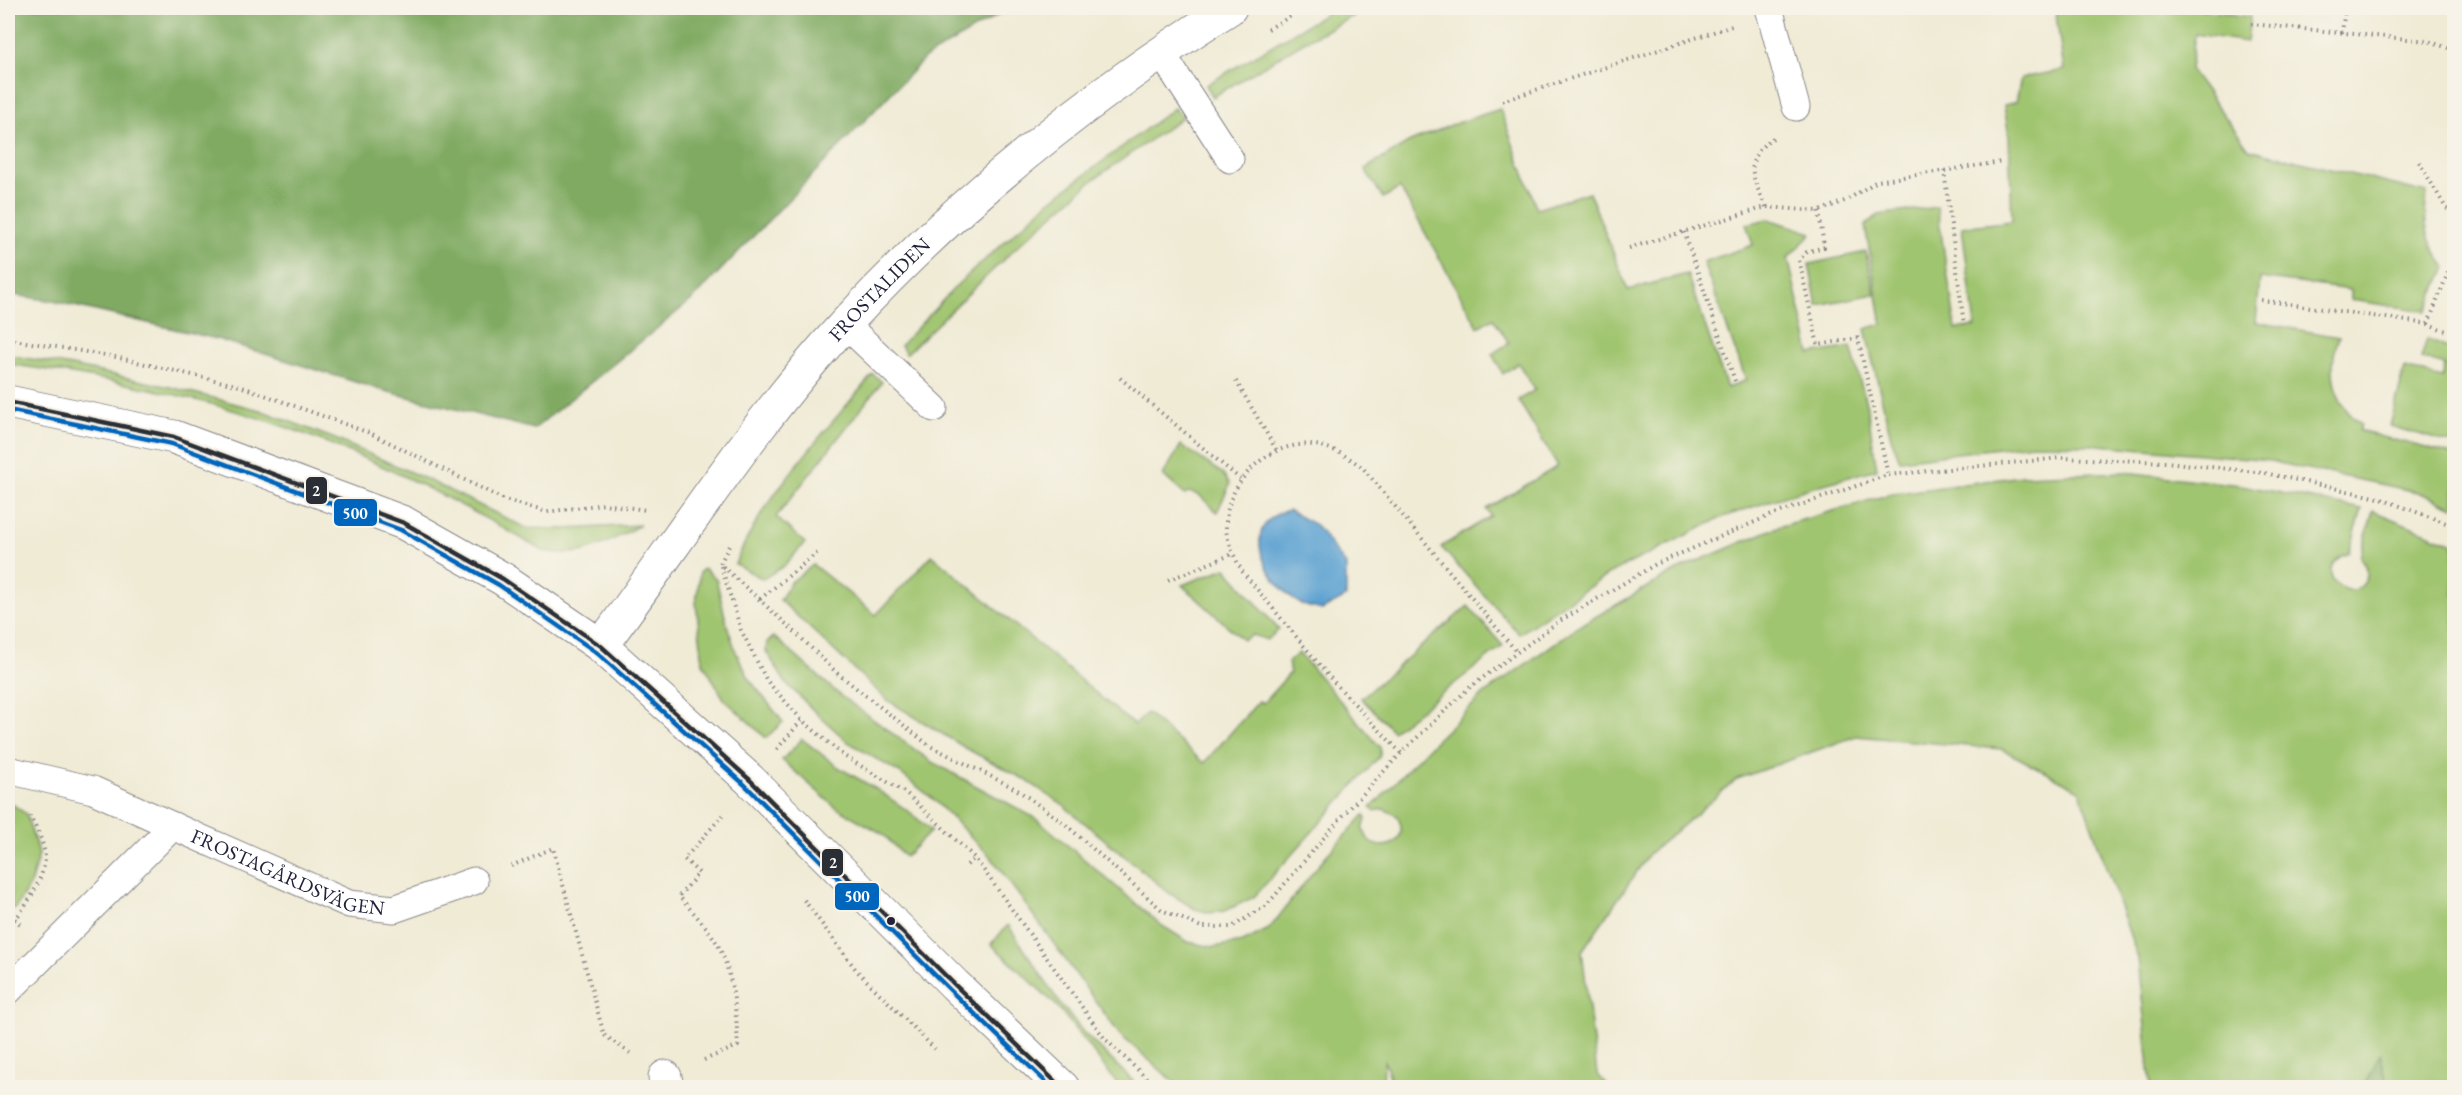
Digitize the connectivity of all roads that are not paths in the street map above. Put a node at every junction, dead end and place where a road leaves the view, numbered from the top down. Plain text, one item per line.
1 (1230, 8) edge
2 (1770, 12) edge
3 (1160, 51) junction
4 (1796, 107) dead end
5 (1230, 159) dead end
6 (844, 324) junction
7 (8, 402) edge
8 (934, 408) dead end
9 (601, 646) junction
10 (8, 770) edge
11 (173, 825) junction
12 (474, 881) road end
13 (8, 991) edge
14 (1063, 1088) edge

1 - 3 main road, FROSTALIDEN
2 - 4 lane
3 - 5 lane
3 - 6 main road, FROSTALIDEN
6 - 8 lane
6 - 9 main road, FROSTALIDEN
7 - 9 main road
9 - 14 main road
10 - 11 lane, FROSTAGÅRDSVÄGEN
11 - 12 lane, FROSTAGÅRDSVÄGEN
11 - 13 lane, FROSTAGÅRDSVÄGEN

